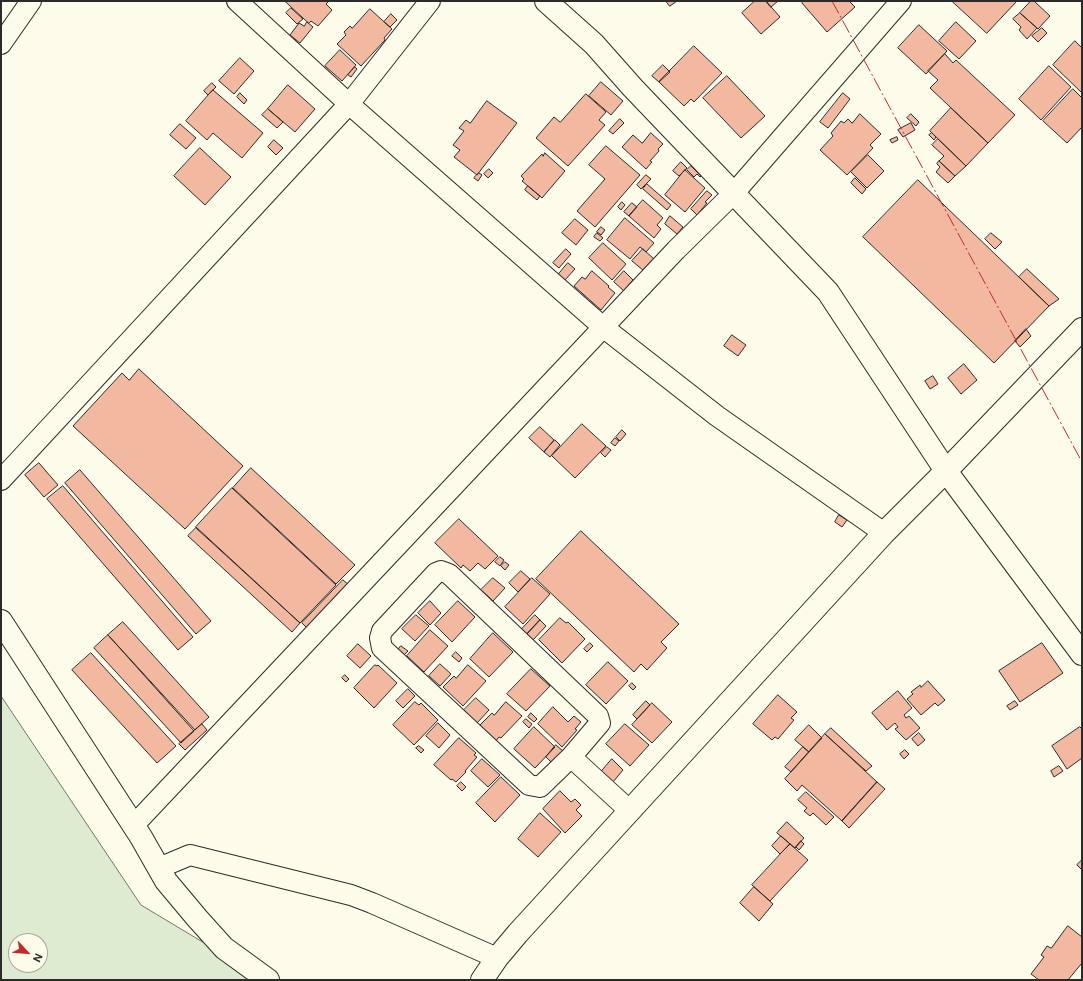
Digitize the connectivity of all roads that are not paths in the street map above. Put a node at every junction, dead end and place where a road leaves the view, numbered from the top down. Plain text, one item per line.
1 (31, 1) edge
2 (237, 1) edge
3 (430, 1) edge
4 (546, 1) edge
5 (900, 1) edge
6 (1, 44) edge
7 (349, 104) junction
8 (734, 193) junction
9 (603, 327) junction
10 (1082, 329) edge
11 (946, 471) junction
12 (1, 480) edge
13 (884, 533) junction
14 (1, 621) edge
15 (1082, 653) edge
16 (571, 757) junction
17 (630, 811) junction
18 (134, 825) junction
19 (159, 868) junction
20 (497, 958) junction
21 (268, 980) edge
22 (482, 980) edge

1 - 6 street
2 - 7 street
3 - 7 street
4 - 8 street
5 - 8 street
7 - 9 street
7 - 12 street
8 - 9 street
8 - 11 street
9 - 13 street
9 - 18 street
10 - 11 street
11 - 13 street
11 - 15 street
13 - 17 street
14 - 18 street
16 - 16 street
16 - 17 street
17 - 20 street
18 - 19 street
19 - 20 street
19 - 21 street
20 - 22 street

